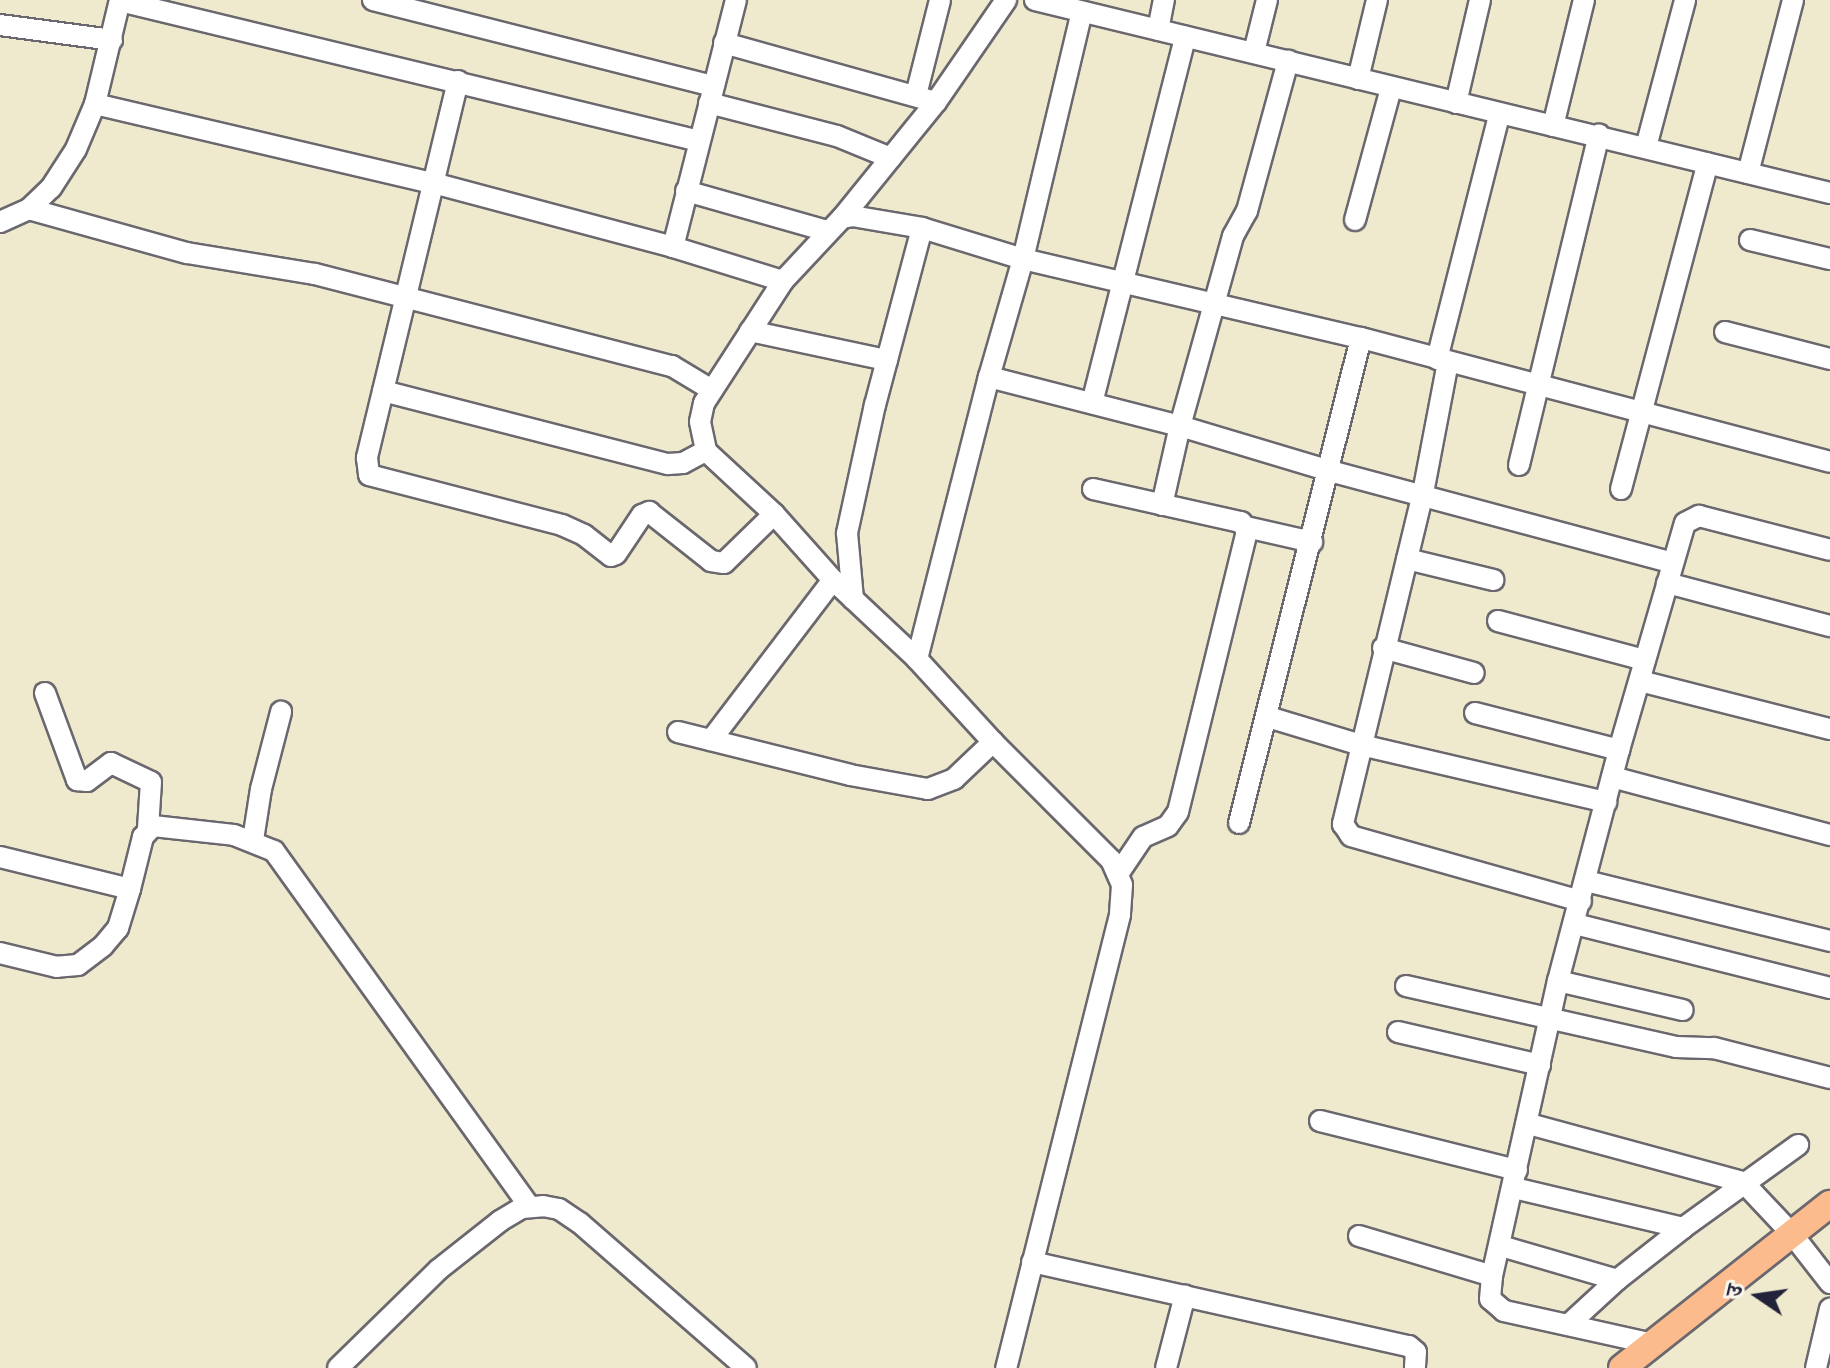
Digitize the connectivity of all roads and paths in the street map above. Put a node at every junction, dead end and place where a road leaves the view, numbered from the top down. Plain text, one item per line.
1 (120, 0) edge
2 (373, 0) edge
3 (736, 0) edge
4 (940, 0) edge
5 (1006, 0) edge
6 (1035, 0) edge
7 (1164, 0) edge
8 (1267, 0) edge
9 (1377, 0) edge
10 (1480, 0) edge
11 (1584, 0) edge
12 (1685, 0) edge
13 (1793, 0) edge
14 (1082, 12) junction
15 (0, 25) edge
16 (1158, 30) junction
17 (1185, 37) junction
18 (112, 40) junction
19 (724, 43) junction
20 (1254, 52) junction
21 (1288, 61) junction
22 (1358, 79) junction
23 (458, 81) junction
24 (1391, 88) junction
25 (710, 95) junction
26 (926, 98) junction
27 (1456, 103) junction
28 (95, 104) junction
29 (1499, 115) junction
30 (1553, 126) junction
31 (1599, 135) junction
32 (699, 141) junction
33 (1646, 147) junction
34 (891, 158) junction
35 (1708, 163) junction
36 (1748, 173) junction
37 (433, 183) junction
38 (686, 191) junction
39 (1830, 193) edge
40 (29, 209) junction
41 (1355, 220) dead end
42 (0, 222) edge
43 (835, 225) junction
44 (922, 228) junction
45 (1750, 240) dead end
46 (673, 247) junction
47 (1023, 259) junction
48 (1830, 259) edge
49 (783, 281) junction
50 (1124, 282) junction
51 (405, 295) junction
52 (1215, 304) junction
53 (750, 331) junction
54 (1725, 332) dead end
55 (1361, 338) junction
56 (1830, 359) edge
57 (887, 360) junction
58 (1443, 360) junction
59 (989, 377) junction
60 (1539, 387) junction
61 (712, 390) junction
62 (383, 391) junction
63 (1092, 403) junction
64 (1642, 411) junction
65 (1180, 426) junction
66 (706, 451) junction
67 (1830, 462) edge
68 (1519, 465) dead end
69 (1330, 471) junction
70 (1093, 489) dead end
71 (1621, 489) dead end
72 (1423, 493) junction
73 (1162, 505) junction
74 (774, 514) junction
75 (1246, 527) junction
76 (1312, 542) junction
77 (1830, 550) edge
78 (1407, 559) junction
79 (1673, 563) junction
80 (833, 580) junction
81 (1494, 580) dead end
82 (1667, 583) junction
83 (853, 599) junction
84 (1498, 621) dead end
85 (1830, 626) edge
86 (1383, 648) junction
87 (917, 659) junction
88 (1645, 660) junction
89 (1474, 673) dead end
90 (1640, 681) junction
91 (45, 693) dead end
92 (281, 712) dead end
93 (1475, 713) dead end
94 (1268, 717) junction
95 (1830, 729) edge
96 (678, 732) dead end
97 (711, 740) junction
98 (993, 742) junction
99 (1361, 745) junction
100 (1619, 750) junction
101 (1612, 777) junction
102 (1606, 802) junction
103 (1239, 823) dead end
104 (148, 829) junction
105 (1830, 835) edge
106 (253, 840) junction
107 (0, 857) edge
108 (1118, 874) junction
109 (130, 889) junction
110 (1583, 891) junction
111 (1575, 924) junction
112 (1830, 941) edge
113 (0, 953) edge
114 (1558, 981) junction
115 (1406, 986) dead end
116 (1830, 988) edge
117 (1683, 1010) dead end
118 (1549, 1020) junction
119 (1398, 1032) dead end
120 (1540, 1065) junction
121 (1830, 1078) edge
122 (1320, 1121) dead end
123 (1529, 1124) junction
124 (1798, 1145) dead end
125 (1515, 1179) junction
126 (1743, 1182) junction
127 (1830, 1204) edge
128 (529, 1206) junction
129 (1683, 1228) junction
130 (1792, 1234) junction
131 (1359, 1236) dead end
132 (1501, 1246) junction
133 (1032, 1262) junction
134 (1492, 1276) junction
135 (1617, 1280) junction
136 (1830, 1283) edge
137 (1185, 1295) junction
138 (1830, 1309) edge
139 (1568, 1325) junction
140 (1653, 1344) junction
141 (338, 1368) edge
142 (746, 1368) edge
143 (1006, 1368) edge
144 (1166, 1368) edge
145 (1415, 1368) edge
146 (1622, 1368) edge
147 (1816, 1368) edge

1 - 18 street
1 - 23 street
2 - 25 street
3 - 19 street
4 - 26 street
5 - 26 street
6 - 14 street
7 - 16 street
8 - 20 street
9 - 22 street
10 - 27 street
11 - 30 street
12 - 33 street
13 - 36 street
14 - 16 street
14 - 47 street
15 - 18 street
16 - 17 street
17 - 20 street
17 - 50 street
18 - 28 street
19 - 25 street
19 - 26 street
20 - 21 street
21 - 22 street
21 - 52 street
22 - 24 street
23 - 32 street
23 - 37 street
24 - 27 street
24 - 41 street
25 - 32 street
25 - 34 street
26 - 34 street
27 - 29 street
28 - 37 street
28 - 40 street
29 - 30 street
29 - 58 street
30 - 31 street
31 - 33 street
31 - 60 street
32 - 38 street
33 - 35 street
34 - 43 street
35 - 36 street
35 - 64 street
36 - 39 street
37 - 46 street
37 - 51 street
38 - 43 street
38 - 46 street
40 - 42 street
40 - 51 street
43 - 44 street
43 - 49 street
44 - 47 street
44 - 57 street
45 - 48 street
46 - 49 street
47 - 50 street
47 - 59 street
49 - 53 street
50 - 52 street
50 - 63 street
51 - 61 street
51 - 62 street
52 - 55 street
52 - 65 street
53 - 57 street
53 - 61 street
54 - 56 street
55 - 58 street
55 - 69 street
57 - 83 street
58 - 60 street
58 - 72 street
59 - 63 street
59 - 87 street
60 - 64 street
60 - 68 street
61 - 66 street
62 - 66 street
62 - 74 street
63 - 65 street
64 - 67 street
64 - 71 street
65 - 69 street
65 - 73 street
66 - 74 street
69 - 72 street
69 - 76 street
70 - 73 street
72 - 78 street
72 - 79 street
73 - 75 street
74 - 80 street
75 - 76 street
75 - 108 street
76 - 94 street
77 - 79 street
78 - 81 street
78 - 86 street
79 - 82 street
80 - 83 street
80 - 97 street
82 - 85 street
82 - 88 street
83 - 87 street
84 - 88 street
86 - 89 street
86 - 99 street
87 - 98 street
88 - 90 street
90 - 95 street
90 - 100 street
91 - 104 street
92 - 106 street
93 - 100 street
94 - 99 street
94 - 103 street
96 - 97 street
97 - 98 street
98 - 108 street
99 - 102 street
99 - 110 street
100 - 101 street
101 - 102 street
101 - 105 street
102 - 110 street
104 - 106 street
104 - 109 street
106 - 128 street
107 - 109 street
108 - 133 street
109 - 113 street
110 - 111 street
110 - 112 street
111 - 114 street
111 - 116 street
114 - 117 street
114 - 118 street
115 - 118 street
118 - 120 street
118 - 121 street
119 - 120 street
120 - 123 street
122 - 125 street
123 - 125 street
123 - 126 street
124 - 126 street
125 - 129 street
125 - 132 street
126 - 129 street
126 - 130 street
127 - 130 main road
128 - 141 street
128 - 142 street
129 - 135 street
130 - 136 street
130 - 140 main road
131 - 134 street
132 - 134 street
132 - 135 street
133 - 137 street
133 - 143 street
134 - 139 street
135 - 139 street
137 - 144 street
137 - 145 street
138 - 147 street
139 - 140 street
140 - 146 main road

